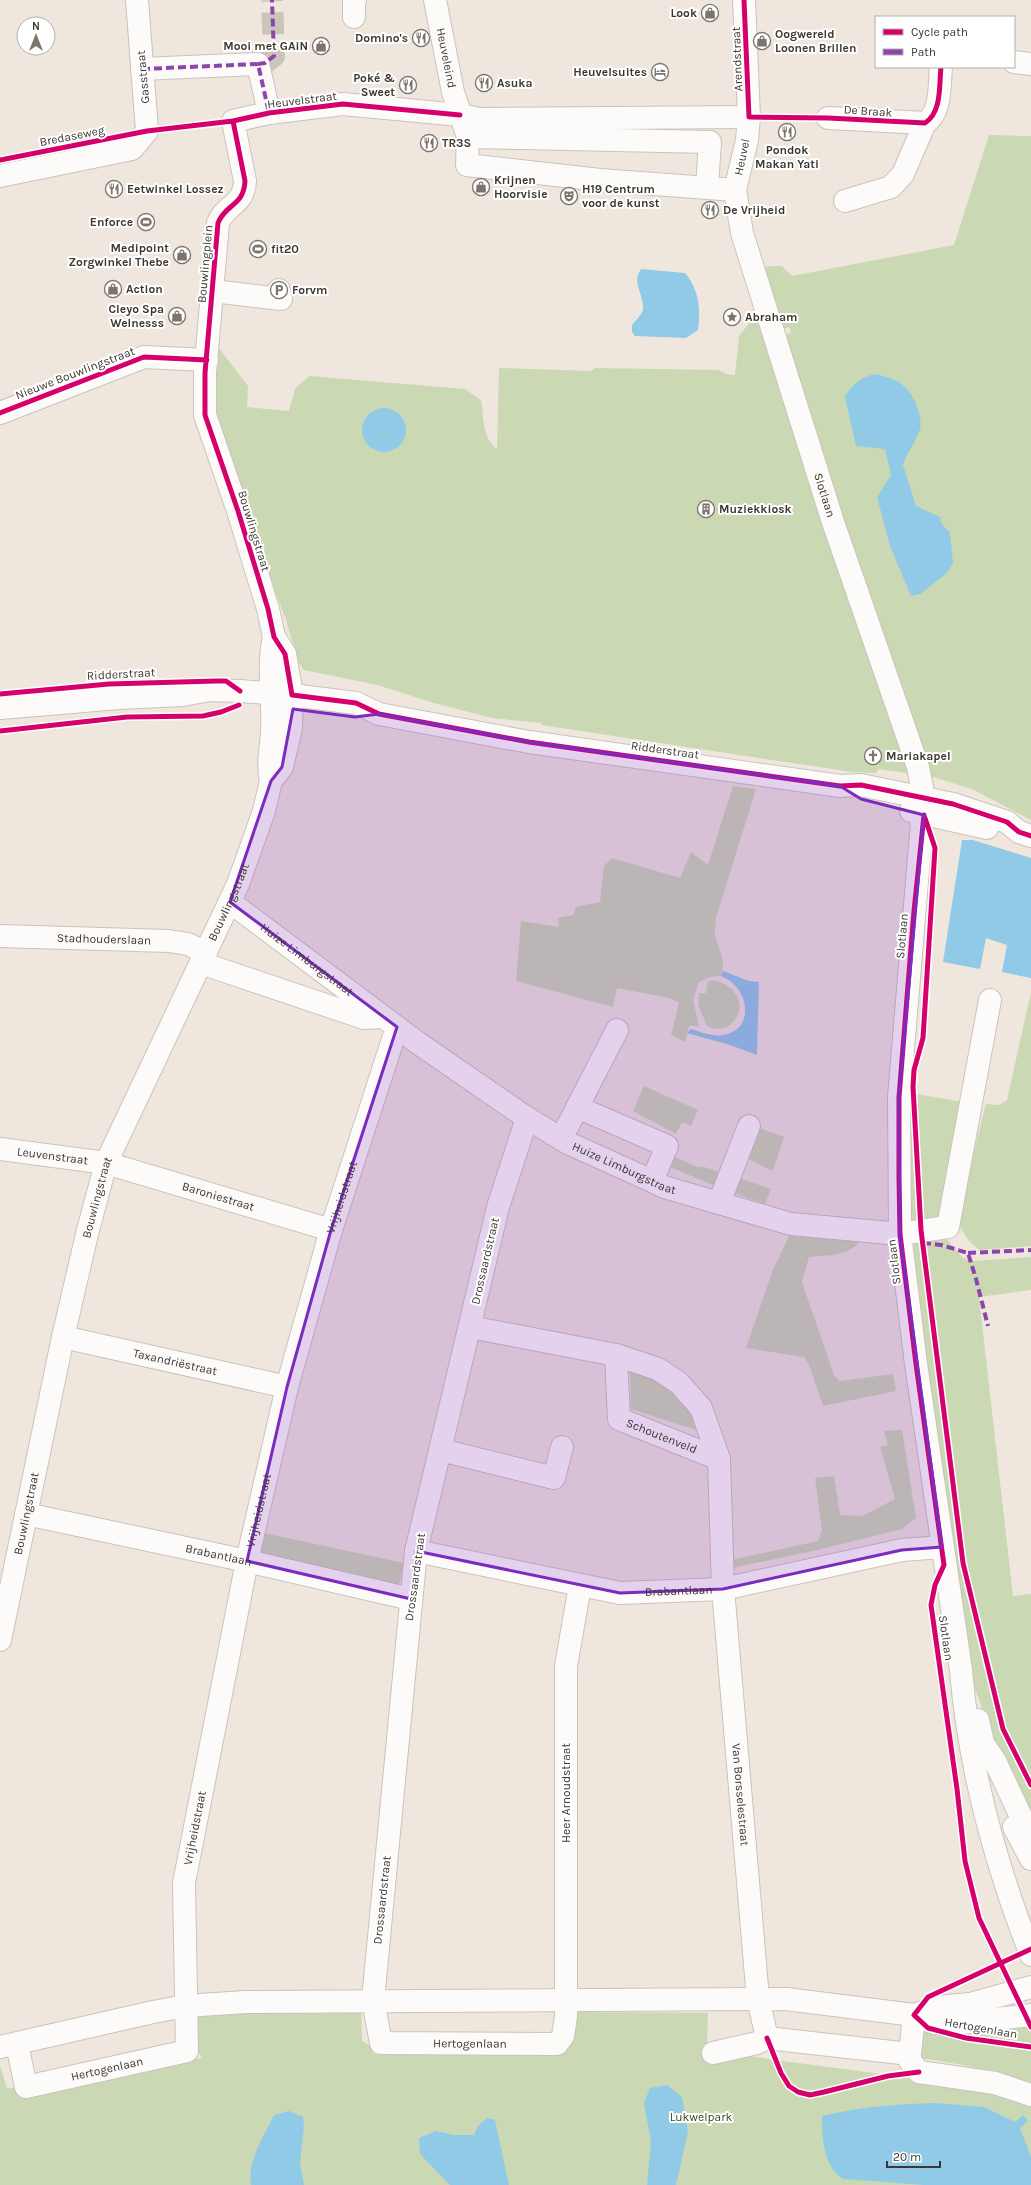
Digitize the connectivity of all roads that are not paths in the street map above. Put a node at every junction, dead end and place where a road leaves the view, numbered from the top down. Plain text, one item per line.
1 (136, 0) edge
2 (435, 0) edge
3 (744, 0) edge
4 (1015, 62) edge
5 (1031, 64) edge
6 (941, 68) edge
7 (142, 69) junction
8 (269, 113) junction
9 (460, 115) junction
10 (749, 117) junction
11 (828, 118) dead end
12 (233, 122) joint
13 (925, 123) junction
14 (468, 137) junction
15 (132, 150) joint
16 (0, 176) edge
17 (707, 187) junction
18 (735, 190) junction
19 (845, 201) dead end
20 (279, 290) dead end
21 (213, 291) junction
22 (206, 366) junction
23 (0, 413) edge
24 (282, 701) junction
25 (0, 708) edge
26 (924, 806) junction
27 (1025, 834) edge
28 (230, 902) junction
29 (0, 936) edge
30 (204, 958) junction
31 (990, 1000) dead end
32 (390, 1022) junction
33 (617, 1030) dead end
34 (577, 1107) junction
35 (527, 1118) junction
36 (749, 1126) dead end
37 (561, 1138) junction
38 (0, 1149) edge
39 (106, 1163) junction
40 (652, 1181) junction
41 (719, 1203) junction
42 (331, 1230) junction
43 (900, 1234) junction
44 (470, 1327) junction
45 (63, 1337) junction
46 (616, 1355) junction
47 (287, 1387) junction
48 (562, 1447) dead end
49 (441, 1450) junction
50 (719, 1459) junction
51 (26, 1514) junction
52 (942, 1547) junction
53 (416, 1551) junction
54 (248, 1561) junction
55 (8, 1564) edge
56 (580, 1586) junction
57 (723, 1589) junction
58 (411, 1599) junction
59 (0, 1640) edge
60 (961, 1670) junction
61 (983, 1743) junction
62 (1031, 1838) edge
63 (1031, 1859) edge
64 (1031, 1955) edge
65 (1031, 1987) edge
66 (758, 1999) junction
67 (372, 2000) junction
68 (566, 2002) junction
69 (185, 2006) junction
70 (914, 2015) junction
71 (1031, 2015) edge
72 (767, 2038) junction
73 (9, 2046) edge
74 (714, 2053) dead end
75 (910, 2054) junction
76 (1031, 2095) edge

1 - 7 street, Gasstraat
2 - 9 street, Heuveleind
3 - 10 street, Arendstraat
4 - 5 street
6 - 13 street
7 - 8 street
7 - 15 street, Gasstraat
8 - 9 street, Heuvelstraat
8 - 12 street, Heuvelstraat
9 - 10 street
9 - 14 street, Heuvel
10 - 18 street, Heuvel
11 - 13 street, De Braak
12 - 21 street, Bouwlingplein
13 - 19 street
14 - 17 street, Heuvel
14 - 17 street
15 - 16 street, Bredaseweg
17 - 18 street, Heuvel
18 - 26 street, Slotlaan
20 - 21 street
21 - 22 street, Bouwlingplein
22 - 23 street, Nieuwe Bouwlingstraat
22 - 24 street, Bouwlingstraat
24 - 25 street, Ridderstraat
24 - 26 street, Ridderstraat
24 - 28 street, Bouwlingstraat
26 - 27 street, Ridderstraat
26 - 43 street, Slotlaan
28 - 30 street, Bouwlingstraat
28 - 32 street, Huize Limburgstraat
29 - 30 street, Stadhouderslaan
30 - 32 street, Huize Limburgstraat
30 - 39 street, Bouwlingstraat
31 - 43 street, Huize Limburgstraat
32 - 35 street, Huize Limburgstraat
32 - 42 street, Vrijheidstraat
33 - 34 street
34 - 37 street
34 - 40 street
35 - 37 street, Huize Limburgstraat
35 - 44 street, Drossaardstraat
36 - 41 street
37 - 40 street, Huize Limburgstraat
38 - 39 street, Leuvenstraat
39 - 42 street, Baroniestraat
39 - 45 street, Bouwlingstraat
40 - 41 street, Huize Limburgstraat
41 - 43 street, Huize Limburgstraat
42 - 47 street, Vrijheidstraat
43 - 52 street, Slotlaan
44 - 46 street, Schoutenveld
44 - 49 street, Drossaardstraat
45 - 47 street, Taxandriëstraat
45 - 51 street, Bouwlingstraat
46 - 50 street, Schoutenveld
46 - 50 street, Schoutenveld
47 - 54 street, Vrijheidstraat
48 - 49 street
49 - 53 street, Drossaardstraat
50 - 57 street, Schoutenveld
51 - 54 street, Brabantlaan
51 - 55 street, Bouwlingstraat
52 - 57 street, Brabantlaan
52 - 60 street, Slotlaan
53 - 56 street, Brabantlaan
53 - 58 street, Drossaardstraat
54 - 58 street, Brabantlaan
54 - 69 street, Vrijheidstraat
55 - 59 street, Bouwlingstraat
56 - 57 street, Brabantlaan
56 - 68 street, Heer Arnoudstraat
57 - 66 street, Van Borsselestraat
58 - 67 street, Drossaardstraat
60 - 61 street, Slotlaan
60 - 64 street, Slotlaan
61 - 62 street, Slotlaan
61 - 63 street
65 - 70 street, Hertogenlaan
66 - 68 street, Hertogenlaan
66 - 70 street, Hertogenlaan
66 - 72 street
67 - 68 street, Hertogenlaan
67 - 68 street, Hertogenlaan
67 - 69 street, Hertogenlaan
69 - 73 street, Hertogenlaan
69 - 73 street, Hertogenlaan
70 - 71 street, Hertogenlaan
70 - 75 street
72 - 74 street
72 - 75 street
75 - 76 street

